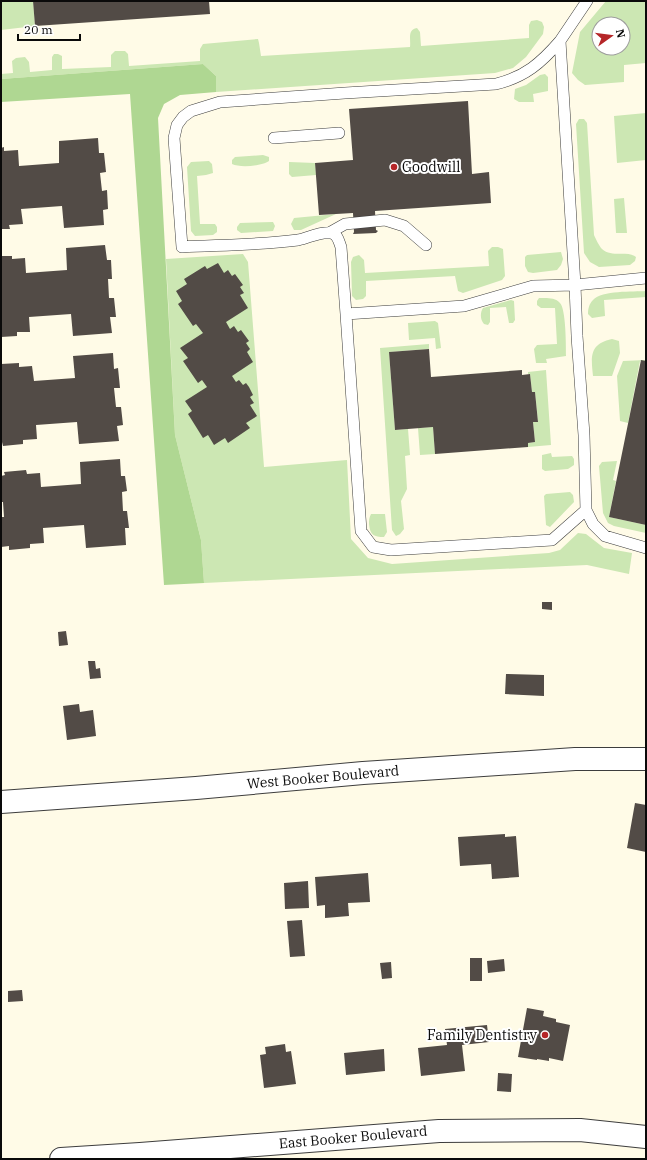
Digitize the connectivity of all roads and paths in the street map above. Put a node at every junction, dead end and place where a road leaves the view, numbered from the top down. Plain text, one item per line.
1 (587, 1) edge
2 (560, 41) junction
3 (340, 133) dead end
4 (274, 138) dead end
5 (329, 232) junction
6 (426, 245) dead end
7 (646, 278) edge
8 (576, 285) junction
9 (346, 314) junction
10 (586, 510) junction
11 (646, 548) edge
12 (646, 759) edge
13 (1, 802) edge
14 (646, 1137) edge
15 (61, 1159) edge

1 - 2 lane
2 - 5 lane
2 - 8 lane
3 - 4 lane
5 - 6 lane
5 - 9 lane
7 - 8 lane
8 - 9 lane
8 - 10 lane
9 - 10 lane
10 - 11 lane
12 - 13 street, West Booker Boulevard
14 - 15 street, East Booker Boulevard

